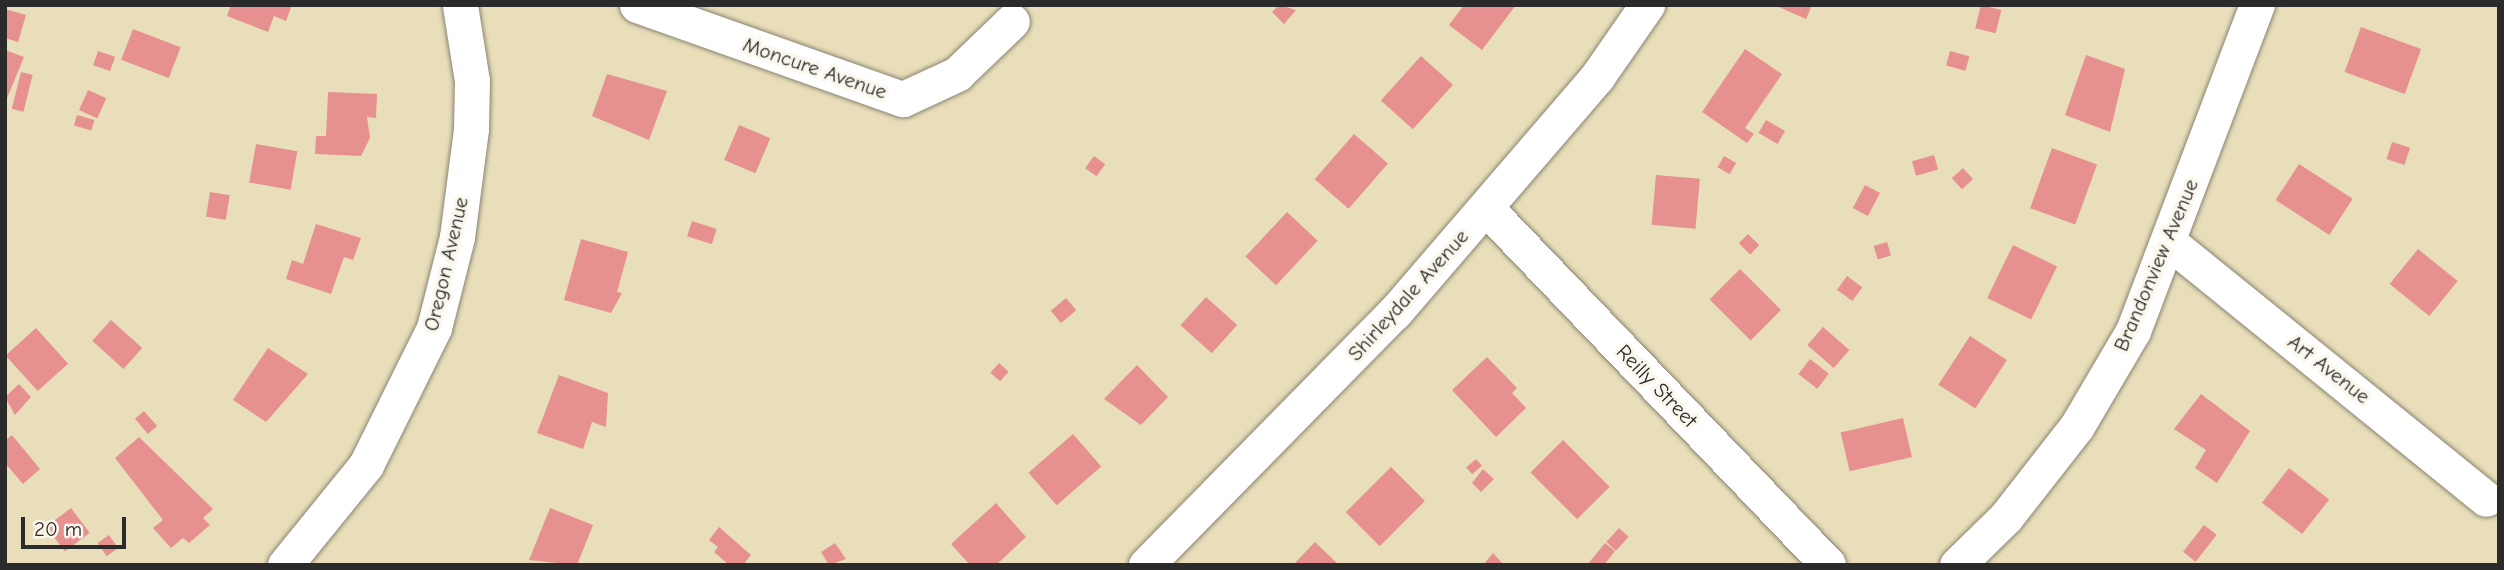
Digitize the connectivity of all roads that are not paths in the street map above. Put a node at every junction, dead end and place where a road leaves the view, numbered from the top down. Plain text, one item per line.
1 (460, 5) edge
2 (637, 5) edge
3 (1647, 5) edge
4 (2257, 5) edge
5 (1012, 21) dead end
6 (1486, 208) junction
7 (2169, 242) junction
8 (2486, 499) dead end
9 (285, 565) edge
10 (1146, 565) edge
11 (1828, 565) edge
12 (1957, 565) edge

1 - 9 street, Oregon Avenue
2 - 5 street, Moncure Avenue
3 - 6 street, Shirleydale Avenue
4 - 7 street, Brandonview Avenue
6 - 10 street, Shirleydale Avenue
6 - 11 street, Reilly Street
7 - 8 street, Art Avenue
7 - 12 street, Brandonview Avenue

